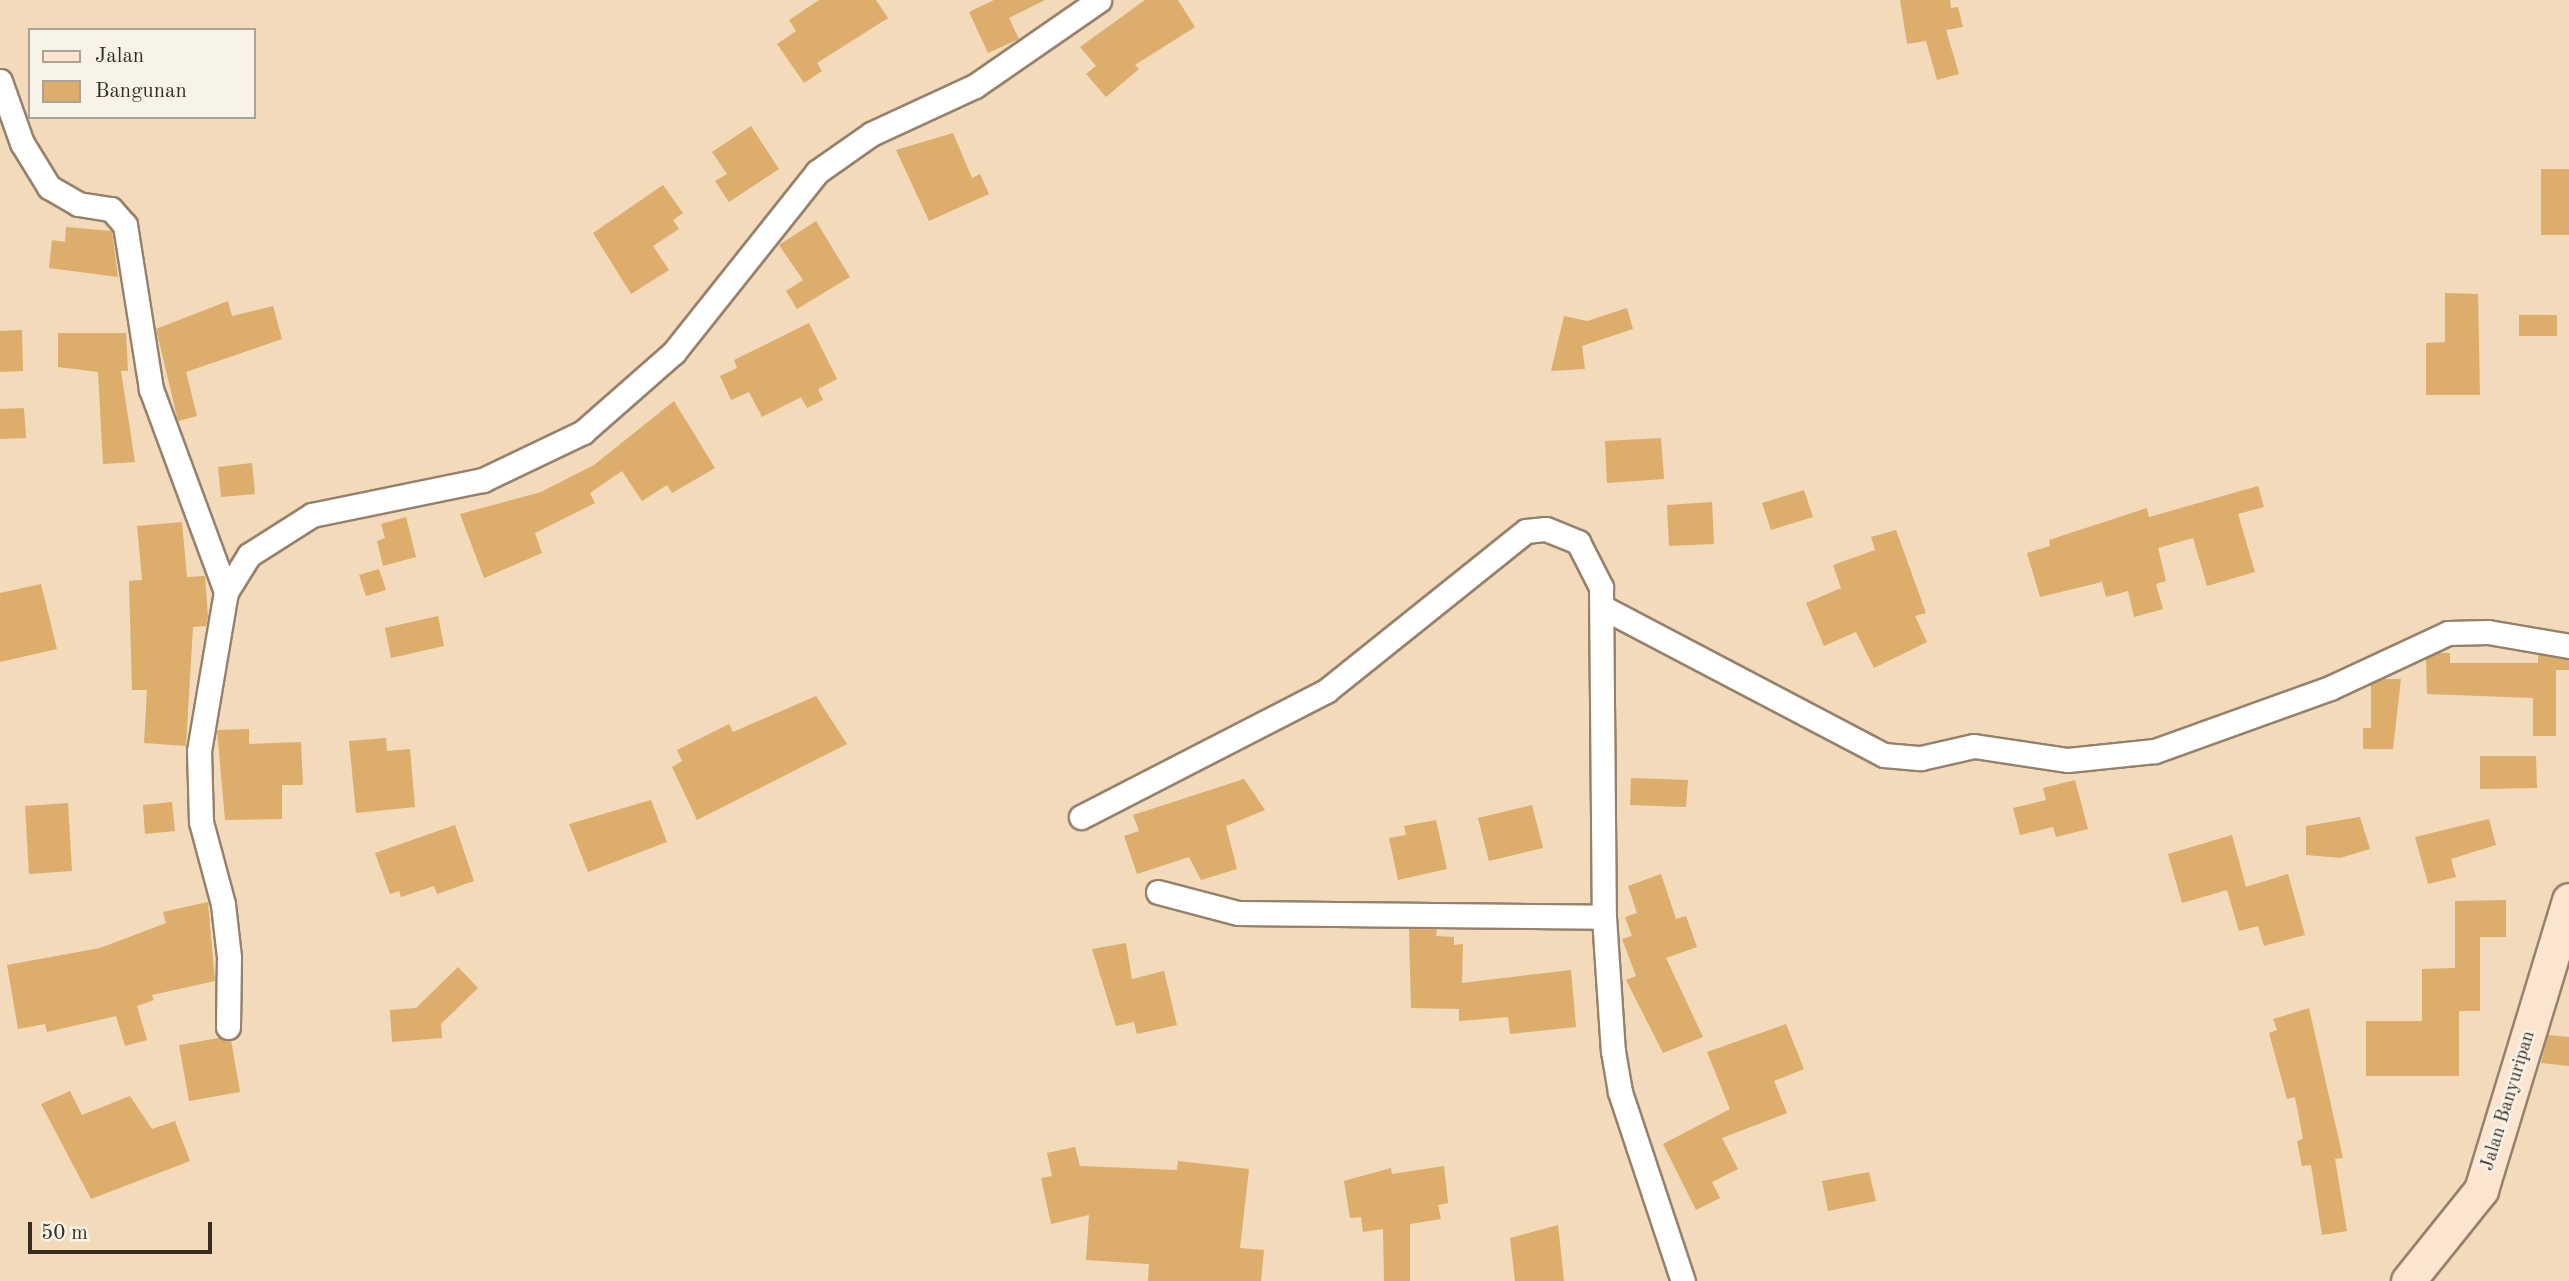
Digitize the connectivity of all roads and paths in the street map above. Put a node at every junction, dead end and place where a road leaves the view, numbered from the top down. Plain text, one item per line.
1 (1099, 0) edge
2 (0, 81) edge
3 (226, 592) junction
4 (1602, 607) junction
5 (2569, 646) edge
6 (1081, 817) dead end
7 (1158, 892) dead end
8 (2569, 900) edge
9 (1604, 917) junction
10 (228, 1027) dead end
11 (1684, 1281) edge
12 (2408, 1281) edge

1 - 3 street
2 - 3 street
3 - 10 street
4 - 5 street
4 - 6 street
4 - 9 street
7 - 9 street
8 - 12 street, Jalan Banyuripan
9 - 11 street

